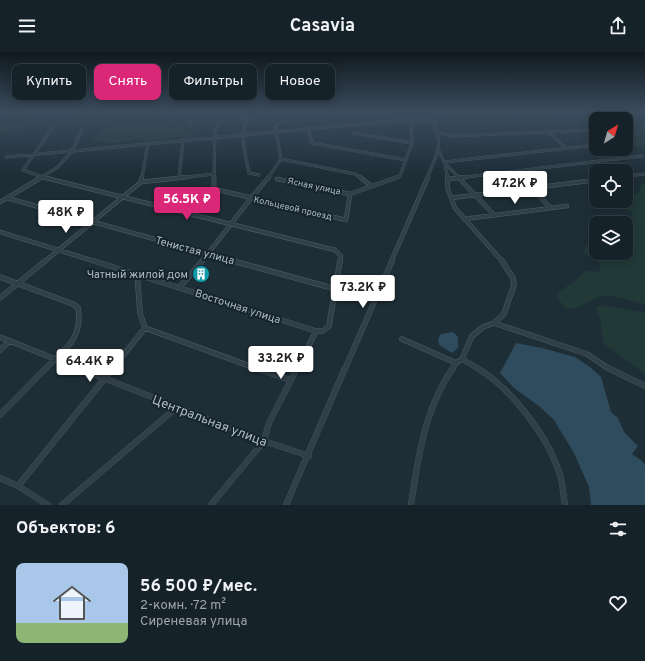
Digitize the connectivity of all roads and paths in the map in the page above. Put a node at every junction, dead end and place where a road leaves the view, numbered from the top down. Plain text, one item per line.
1 (49, 133) edge
2 (80, 133) edge
3 (214, 133) edge
4 (253, 133) edge
5 (275, 133) edge
6 (309, 133) edge
7 (412, 133) edge
8 (437, 133) edge
9 (442, 133) edge
10 (531, 133) edge
11 (549, 133) edge
12 (244, 134) junction
13 (354, 134) dead end
14 (214, 137) junction
15 (183, 140) junction
16 (148, 143) junction
17 (412, 143) junction
18 (589, 146) edge
19 (566, 148) junction
20 (72, 150) junction
21 (439, 151) junction
22 (34, 154) junction
23 (6, 156) dead end
24 (642, 156) dead end
25 (280, 159) junction
26 (406, 160) junction
27 (444, 162) junction
28 (214, 174) junction
29 (645, 174) edge
30 (259, 175) dead end
31 (633, 175) edge
32 (42, 177) junction
33 (179, 178) junction
34 (460, 178) junction
35 (277, 179) dead end
36 (448, 179) junction
37 (589, 181) edge
38 (141, 182) junction
39 (371, 186) junction
40 (532, 189) junction
41 (350, 194) junction
42 (476, 196) junction
43 (124, 197) junction
44 (7, 198) junction
45 (250, 198) junction
46 (451, 198) junction
47 (0, 202) edge
48 (567, 206) dead end
49 (551, 208) junction
50 (494, 215) junction
51 (464, 219) junction
52 (94, 221) junction
53 (231, 224) junction
54 (0, 232) edge
55 (59, 249) junction
56 (208, 253) junction
57 (136, 273) junction
58 (0, 277) edge
59 (18, 284) junction
60 (180, 287) junction
61 (336, 289) junction
62 (0, 298) edge
63 (494, 323) junction
64 (145, 328) junction
65 (316, 331) junction
66 (0, 337) edge
67 (402, 339) dead end
68 (10, 341) junction
69 (0, 350) edge
70 (56, 358) junction
71 (462, 359) junction
72 (456, 362) junction
73 (104, 379) junction
74 (290, 380) junction
75 (645, 386) edge
76 (176, 407) junction
77 (0, 415) edge
78 (264, 441) junction
79 (309, 456) junction
80 (0, 478) edge
81 (18, 486) junction
82 (48, 505) edge
83 (62, 505) edge
84 (211, 505) edge
85 (286, 505) edge
86 (411, 505) edge
87 (565, 505) edge

1 - 22 street
2 - 20 street
3 - 14 street, Кольцевой проезд
4 - 12 street
5 - 25 street
6 - 26 street
7 - 17 street
8 - 21 street
9 - 10 street
11 - 19 street
12 - 14 street
12 - 30 street
13 - 17 street
14 - 15 street
14 - 28 street, Кольцевой проезд
15 - 16 street
15 - 33 street
16 - 20 street
16 - 38 street
17 - 26 street
18 - 19 street
19 - 27 street
20 - 22 street
20 - 32 street
21 - 27 street
21 - 79 street
22 - 23 street
22 - 32 street
24 - 34 street
25 - 39 street
25 - 45 street
26 - 39 street
27 - 34 street
27 - 36 street
28 - 33 street
28 - 45 street, Кольцевой проезд
29 - 31 street
32 - 43 street
32 - 44 street
33 - 38 street
34 - 36 street
34 - 42 street
35 - 41 street, Ясная улица
36 - 46 street
37 - 40 street
38 - 43 street
39 - 41 street
40 - 42 street
40 - 49 street
41 - 45 street, Кольцевой проезд
42 - 46 street
42 - 50 street
43 - 52 street
43 - 53 street
44 - 47 street
44 - 52 street, Тенистая улица
45 - 53 street
46 - 51 street
48 - 49 street
49 - 50 street
50 - 51 street
51 - 63 street
52 - 55 street
52 - 56 street, Тенистая улица
53 - 56 street
53 - 61 street
54 - 55 street, Восточная улица
55 - 57 street, Восточная улица
55 - 59 street
56 - 60 street
56 - 61 street, Тенистая улица
57 - 60 street, Восточная улица
57 - 64 street
58 - 59 street
59 - 62 street
59 - 70 street
60 - 65 street, Восточная улица
61 - 65 street
63 - 71 street
63 - 75 street
64 - 73 street
64 - 74 street
65 - 74 street
66 - 68 street, Центральная улица
67 - 72 street
68 - 69 street
68 - 70 street, Центральная улица
70 - 73 street, Центральная улица
70 - 77 street
71 - 72 street
71 - 87 street
72 - 86 street
73 - 76 street, Центральная улица
73 - 81 street
74 - 78 street
76 - 78 street, Центральная улица
76 - 83 street
78 - 79 street, Центральная улица
78 - 84 street
79 - 85 street
80 - 81 street
81 - 82 street

